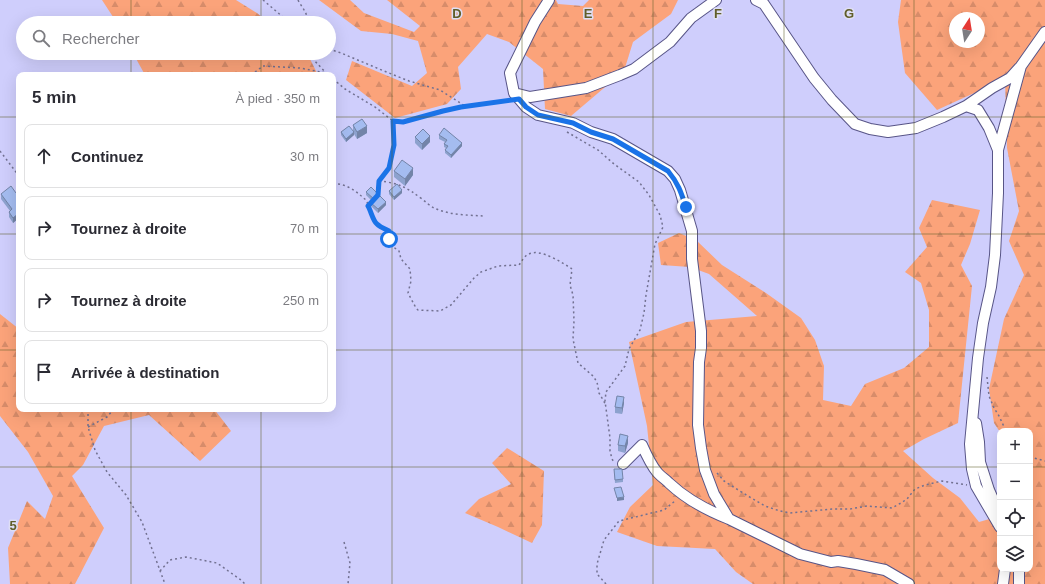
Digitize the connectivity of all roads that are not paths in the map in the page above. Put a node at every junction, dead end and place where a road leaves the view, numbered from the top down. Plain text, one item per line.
1 (549, 0) edge
2 (716, 0) edge
3 (756, 0) edge
4 (1045, 32) edge
5 (1021, 66) junction
6 (516, 96) junction
7 (966, 106) junction
8 (998, 150) junction
9 (973, 410) junction
10 (623, 464) road end
11 (997, 508) edge
12 (729, 518) junction
13 (997, 522) edge
14 (1005, 572) edge
15 (1019, 572) edge
16 (909, 584) edge
17 (1003, 584) edge
18 (1019, 584) edge

1 - 6 street
2 - 6 street
3 - 7 street
4 - 5 street
5 - 7 street
5 - 8 street
6 - 12 street
7 - 8 street
8 - 9 street
9 - 11 street
9 - 13 street
10 - 12 street
12 - 16 street
14 - 17 street
15 - 18 street

